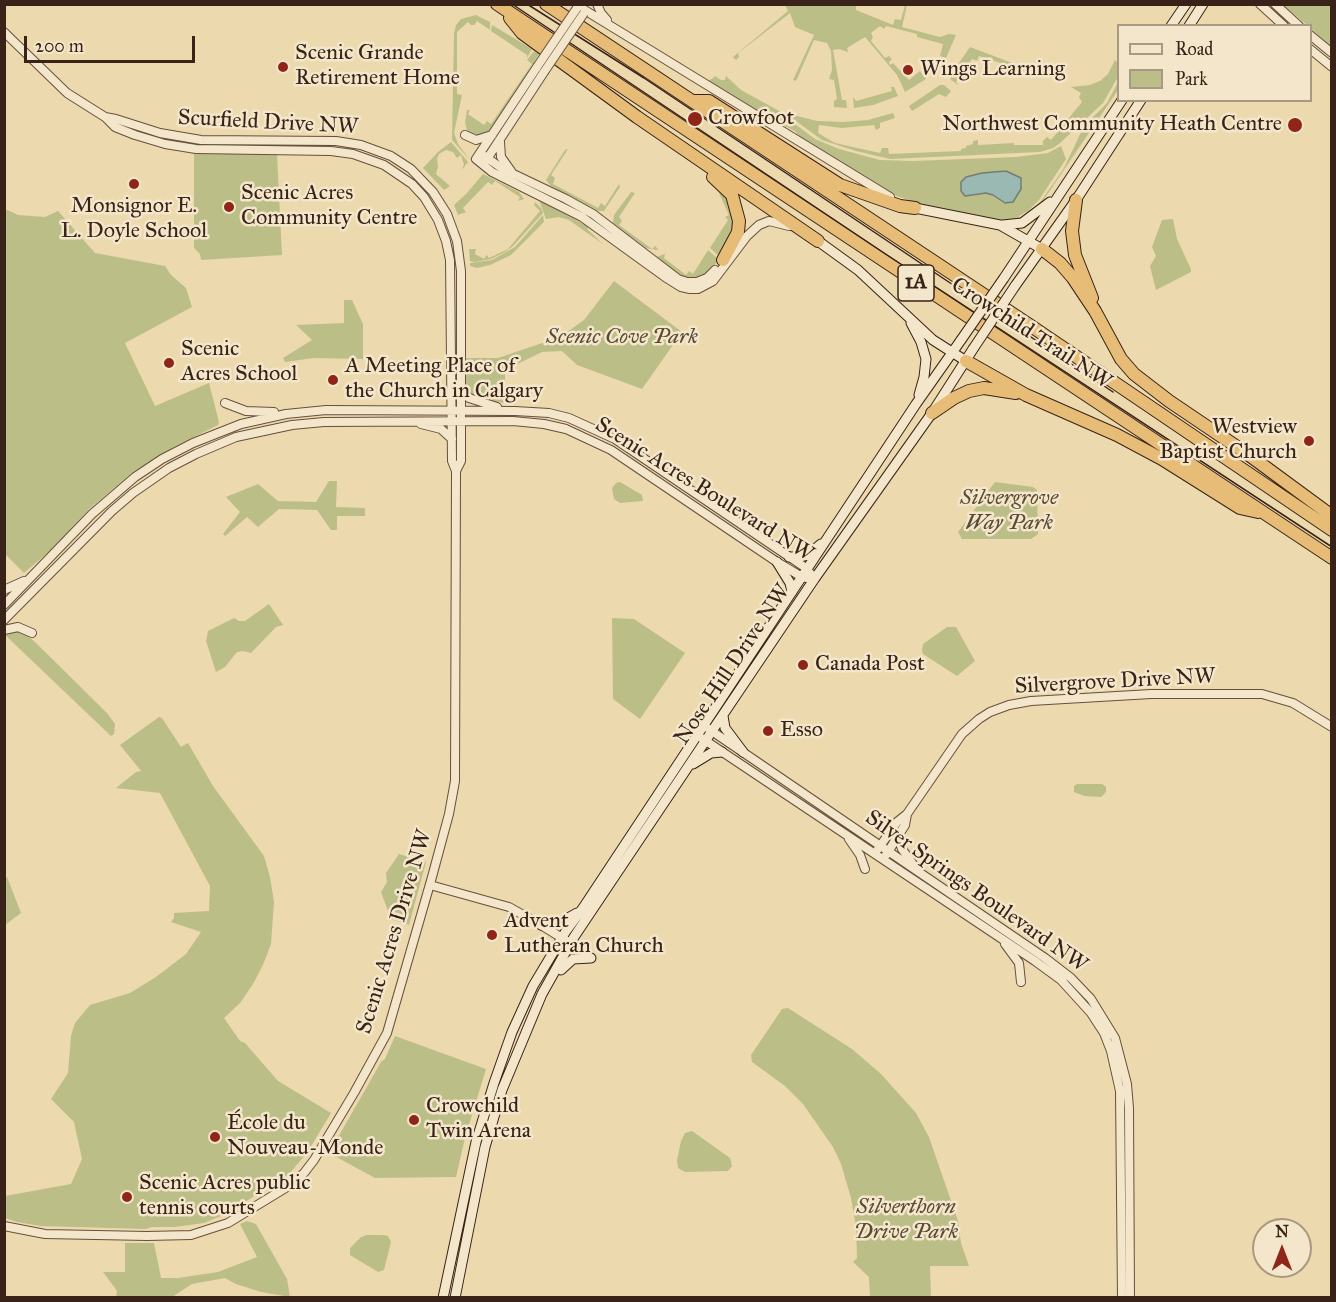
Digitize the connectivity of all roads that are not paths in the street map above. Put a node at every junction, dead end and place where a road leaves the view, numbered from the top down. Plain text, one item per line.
1 (546, 4) edge
2 (597, 4) edge
3 (1186, 4) edge
4 (1203, 4) edge
5 (1260, 4) edge
6 (1275, 4) edge
7 (499, 6) edge
8 (581, 7) edge
9 (1173, 24) edge
10 (1190, 24) edge
11 (1282, 24) edge
12 (1297, 24) edge
13 (4, 32) edge
14 (621, 33) junction
15 (1312, 36) edge
16 (1312, 50) edge
17 (1332, 53) edge
18 (1332, 67) edge
19 (540, 70) junction
20 (694, 101) junction
21 (1121, 102) edge
22 (1140, 102) edge
23 (105, 117) junction
24 (465, 135) dead end
25 (492, 135) junction
26 (501, 140) junction
27 (671, 141) junction
28 (481, 159) junction
29 (513, 173) junction
30 (1059, 195) junction
31 (1076, 200) junction
32 (915, 208) junction
33 (1000, 225) junction
34 (1028, 240) junction
35 (818, 241) junction
36 (1042, 249) junction
37 (723, 260) joint
38 (1095, 311) junction
39 (907, 316) junction
40 (953, 352) junction
41 (966, 361) junction
42 (462, 390) junction
43 (1026, 395) junction
44 (225, 403) dead end
45 (916, 404) junction
46 (452, 410) junction
47 (461, 411) junction
48 (515, 411) junction
49 (932, 413) junction
50 (286, 414) junction
51 (412, 421) junction
52 (456, 421) junction
53 (452, 439) junction
54 (456, 471) junction
55 (1265, 514) junction
56 (1332, 516) edge
57 (1332, 530) edge
58 (830, 534) junction
59 (789, 556) junction
60 (1332, 558) edge
61 (777, 562) junction
62 (805, 574) junction
63 (30, 578) junction
64 (815, 578) junction
65 (4, 590) edge
66 (792, 592) junction
67 (4, 605) edge
68 (4, 620) edge
69 (4, 630) edge
70 (32, 633) dead end
71 (723, 716) junction
72 (703, 725) junction
73 (1332, 727) edge
74 (712, 731) junction
75 (697, 734) junction
76 (705, 740) junction
77 (722, 752) junction
78 (743, 752) junction
79 (688, 767) junction
80 (792, 784) junction
81 (784, 794) junction
82 (907, 814) junction
83 (847, 836) junction
84 (898, 837) junction
85 (878, 850) junction
86 (886, 856) junction
87 (865, 869) dead end
88 (920, 874) junction
89 (430, 885) junction
90 (583, 908) junction
91 (541, 925) junction
92 (561, 938) junction
93 (1003, 941) junction
94 (570, 944) junction
95 (591, 958) dead end
96 (1021, 982) dead end
97 (548, 985) junction
98 (4, 1226) edge
99 (443, 1298) edge
100 (455, 1298) edge
101 (1122, 1298) edge
102 (1130, 1298) edge

1 - 20 highway, Crowchild Trail NW / 1A
2 - 14 street
3 - 9 main road
4 - 10 main road
5 - 11 street
6 - 12 street
7 - 27 highway
7 - 55 highway, Crowchild Trail NW / 1A
8 - 14 street
8 - 19 street, bridge
13 - 23 street, Scurfield Drive NW
14 - 32 street
15 - 17 street
16 - 18 street
19 - 25 street
19 - 26 street
20 - 32 highway
20 - 57 highway, Crowchild Trail NW / 1A
21 - 30 main road, Nose Hill Drive NW
22 - 31 main road, Nose Hill Drive NW
23 - 42 street, Scurfield Drive NW
23 - 46 street, Scurfield Drive NW
24 - 25 street
25 - 28 street
26 - 28 street
26 - 29 street
27 - 35 highway
27 - 37 highway
28 - 29 street
28 - 35 street
29 - 37 street
30 - 33 main road
30 - 34 main road, Nose Hill Drive NW
31 - 36 main road, Nose Hill Drive NW
31 - 38 highway
32 - 33 main road
33 - 34 main road
34 - 36 main road
34 - 40 main road, Nose Hill Drive NW, bridge
35 - 39 main road
36 - 38 highway
36 - 41 main road, Nose Hill Drive NW, bridge
38 - 56 highway
39 - 40 main road
39 - 45 main road
40 - 41 main road
40 - 45 main road, Nose Hill Drive NW
41 - 43 highway
41 - 49 main road, Nose Hill Drive NW
42 - 47 street, Scurfield Drive NW
42 - 48 street
43 - 49 highway
43 - 55 highway
44 - 50 street
45 - 58 main road, Nose Hill Drive NW
46 - 47 street, Scenic Acres Boulevard NW
46 - 50 street, Scenic Acres Boulevard NW
46 - 52 street, Scurfield Drive NW
47 - 48 street, Scenic Acres Boulevard NW
47 - 52 street, Scurfield Drive NW
48 - 59 street, Scenic Acres Boulevard NW
49 - 64 main road, Nose Hill Drive NW
50 - 63 street, Scenic Acres Boulevard NW
51 - 52 street, Scenic Acres Boulevard NW
51 - 53 street
51 - 68 street, Scenic Acres Boulevard NW
52 - 53 street, Scenic Acres Drive NW
52 - 54 street, Scenic Acres Drive NW
52 - 61 street, Scenic Acres Boulevard NW
53 - 54 street, Scenic Acres Drive NW
54 - 89 street, Scenic Acres Drive NW
55 - 60 highway, Crowchild Trail NW / 1A
58 - 59 main road
58 - 62 main road, Nose Hill Drive NW
59 - 62 street, Scenic Acres Boulevard NW
61 - 62 street, Scenic Acres Boulevard NW
61 - 66 main road
62 - 64 street, Scenic Acres Boulevard NW
62 - 66 main road, Nose Hill Drive NW
63 - 65 street
63 - 67 street, Scenic Acres Boulevard NW
64 - 71 main road, Nose Hill Drive NW
66 - 72 main road, Nose Hill Drive NW
69 - 70 street
71 - 74 main road, Nose Hill Drive NW
71 - 78 main road
72 - 74 street, Silver Springs Boulevard NW
72 - 75 main road, Nose Hill Drive NW
73 - 82 street, Silvergrove Drive NW
74 - 76 main road, Nose Hill Drive NW
74 - 78 street, Silver Springs Boulevard NW
75 - 76 street, Silver Springs Boulevard NW
75 - 90 main road, Nose Hill Drive NW
76 - 77 street, Silver Springs Boulevard NW
76 - 79 main road, Nose Hill Drive NW
77 - 79 main road
77 - 81 street, Silver Springs Boulevard NW
78 - 80 street, Silver Springs Boulevard NW
79 - 94 main road, Nose Hill Drive NW
80 - 81 street
80 - 85 street, Silver Springs Boulevard NW
81 - 83 street, Silver Springs Boulevard NW
82 - 84 street, Silvergrove Drive NW
82 - 85 street, Silvergrove Drive NW
83 - 85 street, Silver Springs Boulevard NW
83 - 87 street
84 - 86 street, Silvergrove Drive NW
84 - 88 street
85 - 86 street, Silver Springs Boulevard NW
86 - 88 street, Silver Springs Boulevard NW
86 - 93 street, Silver Springs Boulevard NW
88 - 102 street, Silver Springs Boulevard NW
89 - 91 street
89 - 98 street, Scenic Acres Drive NW
90 - 91 main road
90 - 92 main road, Nose Hill Drive NW
91 - 92 street
92 - 94 street
92 - 99 main road, Nose Hill Drive NW
93 - 96 street
93 - 101 street, Silver Springs Boulevard NW
94 - 97 main road, Nose Hill Drive NW
95 - 97 main road
97 - 100 main road, Nose Hill Drive NW

